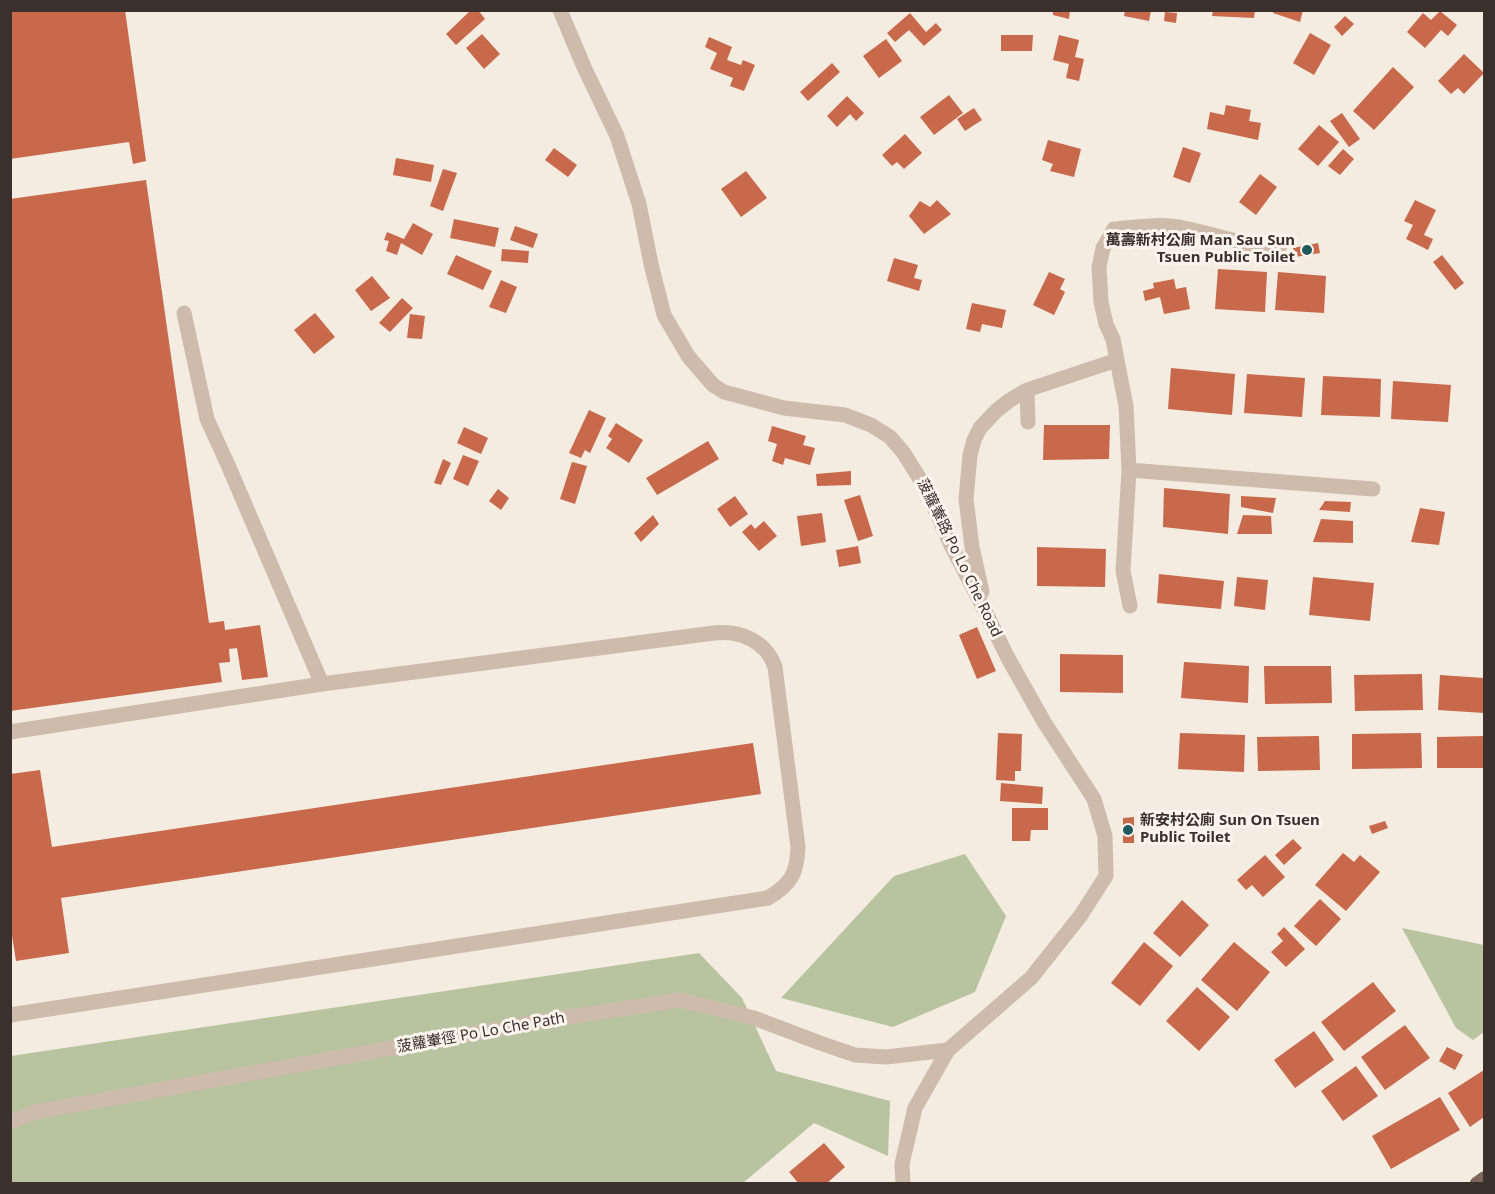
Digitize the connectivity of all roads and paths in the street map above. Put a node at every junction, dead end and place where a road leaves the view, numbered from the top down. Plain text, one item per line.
1 (560, 10) edge
2 (1280, 246) dead end
3 (184, 313) dead end
4 (1117, 360) junction
5 (1027, 390) junction
6 (1028, 422) dead end
7 (1129, 470) junction
8 (1372, 489) dead end
9 (1130, 606) dead end
10 (986, 612) junction
11 (322, 684) junction
12 (10, 732) edge
13 (10, 1016) edge
14 (948, 1050) junction
15 (10, 1122) edge
16 (1485, 1179) edge
17 (903, 1184) edge
18 (1477, 1184) edge

1 - 10 street, 菠蘿輋路 Po Lo Che Road
2 - 4 street
3 - 11 street
4 - 5 street
4 - 7 street
5 - 6 street
5 - 10 street
7 - 8 street
7 - 9 street
10 - 14 street, 菠蘿輋路 Po Lo Che Road
11 - 12 street
11 - 13 street
14 - 15 street, 菠蘿輋徑 Po Lo Che Path
14 - 17 street, 菠蘿輋路 Po Lo Che Road
16 - 18 main road

